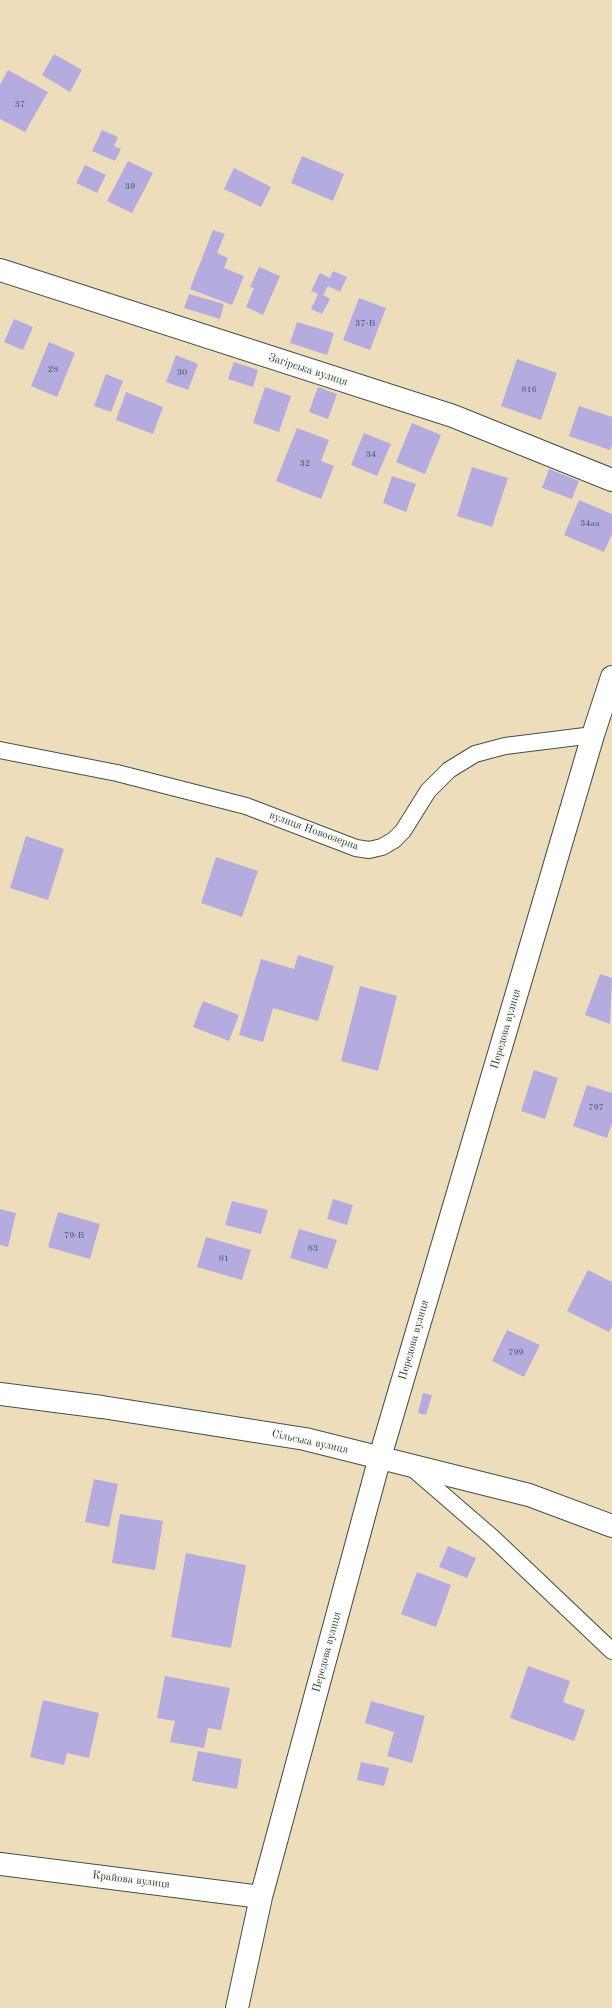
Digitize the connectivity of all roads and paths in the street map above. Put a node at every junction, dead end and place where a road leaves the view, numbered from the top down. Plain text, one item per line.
1 (0, 270) edge
2 (612, 480) edge
3 (612, 678) edge
4 (593, 735) junction
5 (0, 750) edge
6 (0, 1394) edge
7 (380, 1457) junction
8 (408, 1464) junction
9 (612, 1526) edge
10 (612, 1651) edge
11 (0, 1864) edge
12 (261, 1897) junction
13 (237, 2008) edge

1 - 2 street, Загірська вулиця
3 - 4 street, Передова вулиця
4 - 5 lane, вулиця Новоозерна
4 - 7 street, Передова вулиця
6 - 7 street, Сільська вулиця
7 - 8 street, Сільська вулиця
7 - 12 street, Передова вулиця
8 - 9 street, Сільська вулиця
8 - 10 lane
11 - 12 street, Крайова вулиця
12 - 13 street, Передова вулиця

